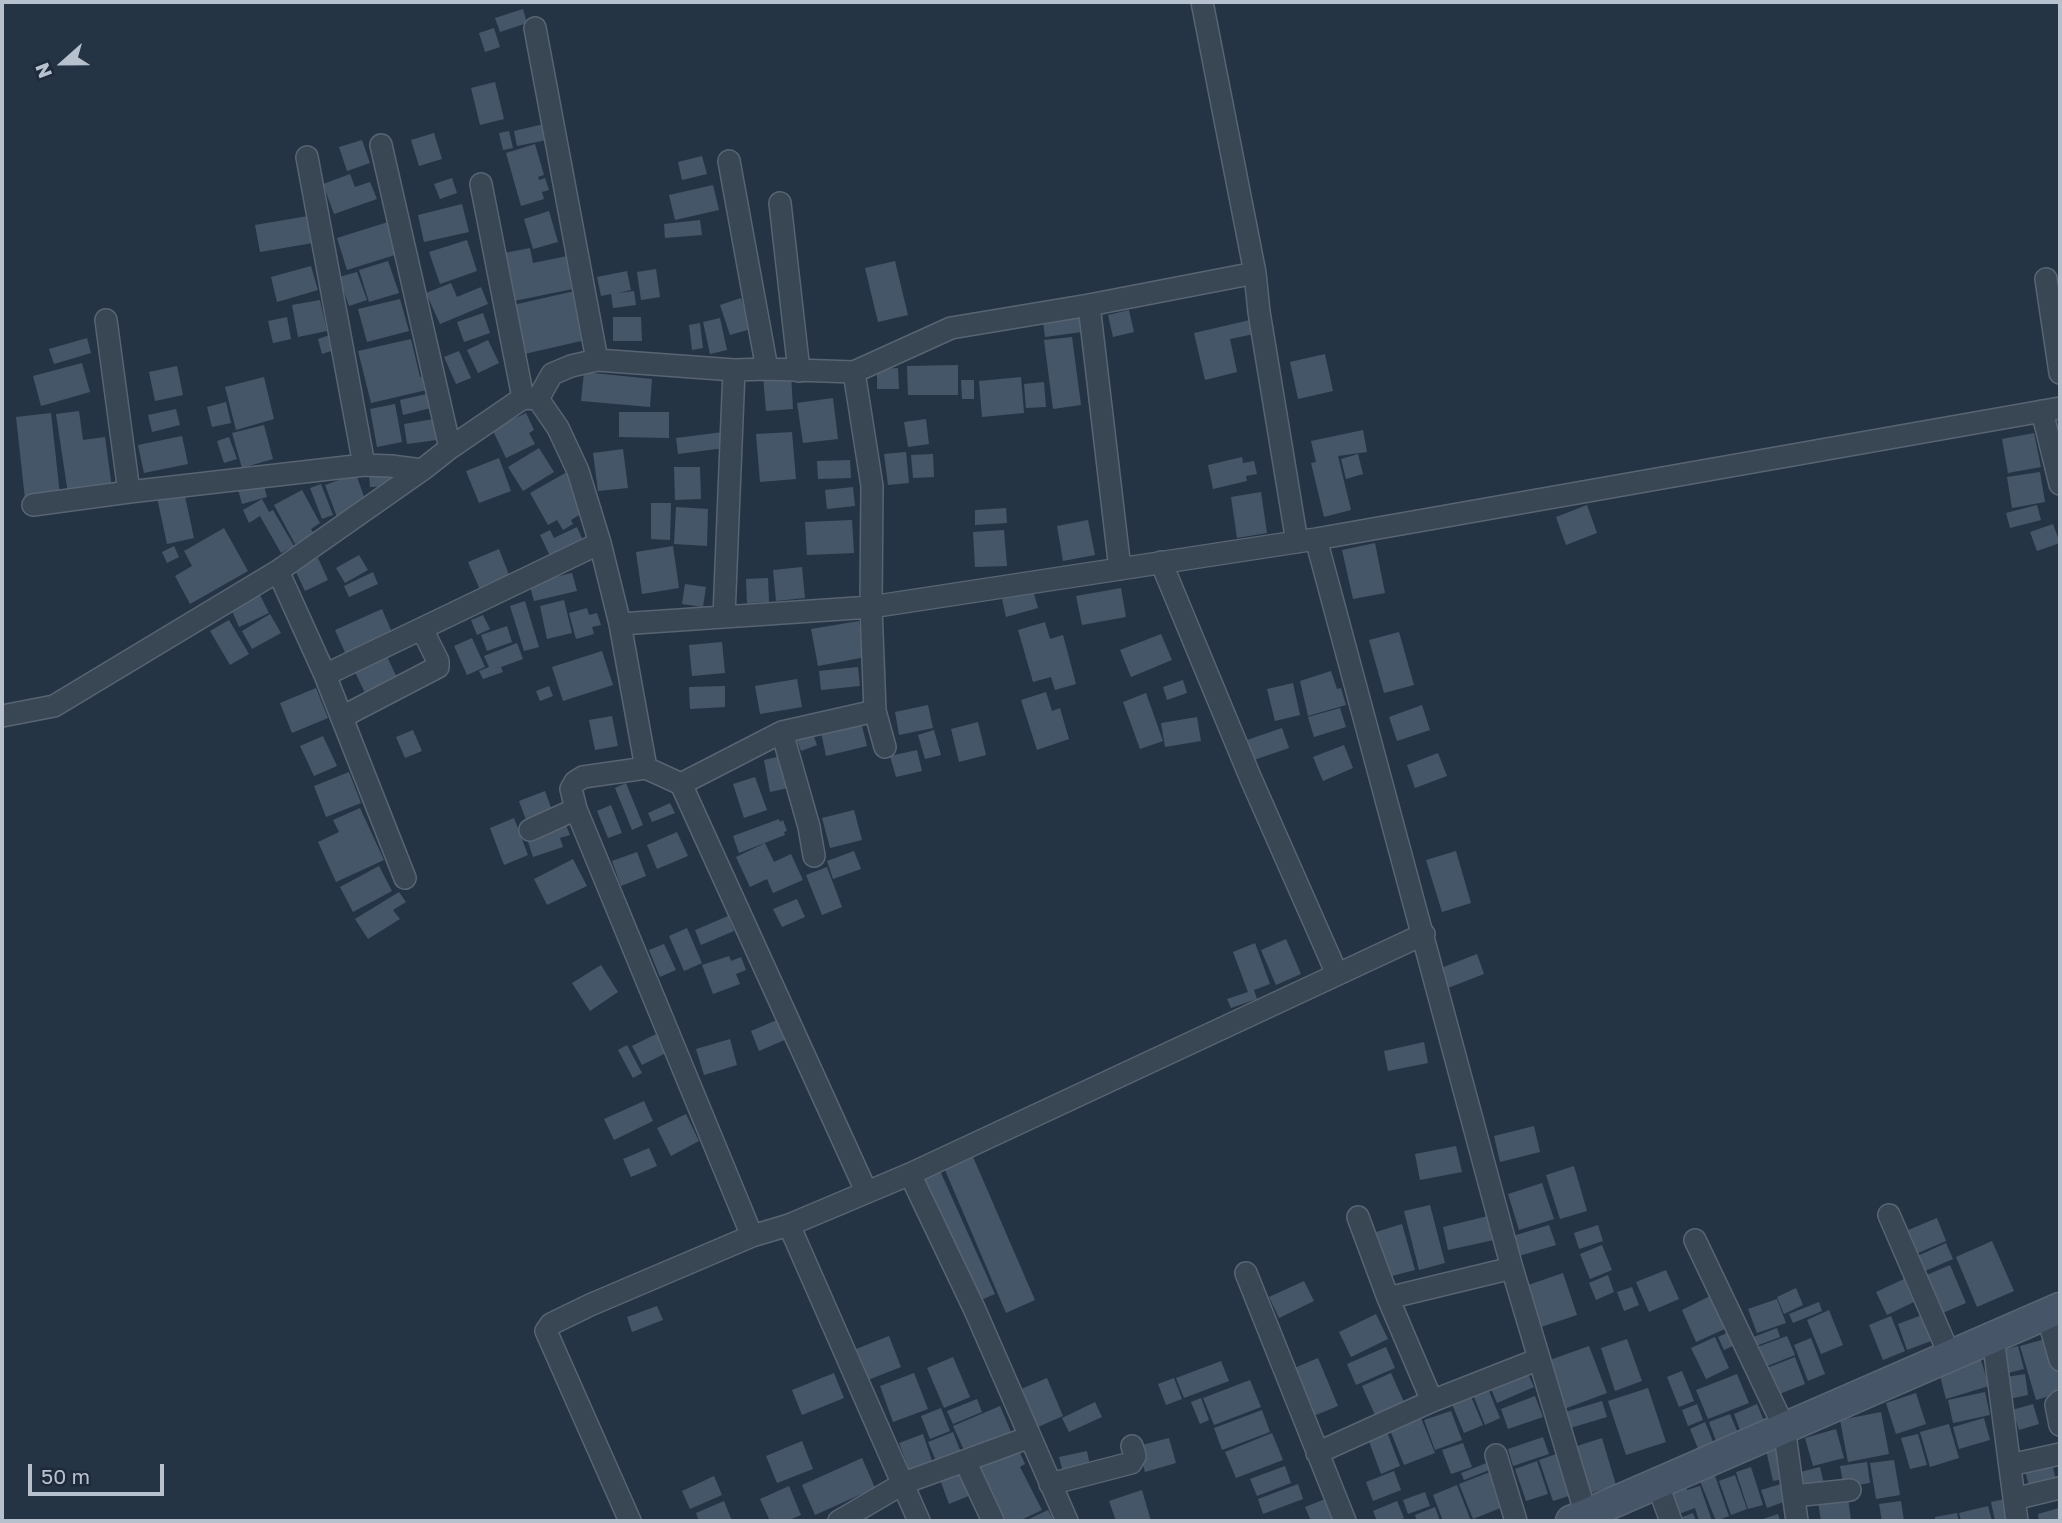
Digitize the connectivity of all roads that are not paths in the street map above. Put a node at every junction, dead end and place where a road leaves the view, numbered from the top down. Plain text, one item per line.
1 (1202, 2) edge
2 (536, 27) dead end
3 (381, 145) dead end
4 (307, 157) dead end
5 (729, 161) dead end
6 (481, 184) dead end
7 (780, 203) dead end
8 (1255, 273) junction
9 (2046, 279) dead end
10 (1090, 306) junction
11 (106, 320) dead end
12 (597, 360) junction
13 (767, 369) junction
14 (734, 370) junction
15 (799, 371) junction
16 (854, 372) junction
17 (2060, 373) edge
18 (531, 399) junction
19 (2051, 409) edge
20 (450, 448) junction
21 (364, 465) junction
22 (422, 470) junction
23 (2060, 484) edge
24 (129, 492) junction
25 (33, 505) dead end
26 (1307, 540) junction
27 (600, 543) junction
28 (1161, 562) junction
29 (1119, 569) junction
30 (278, 571) junction
31 (871, 607) junction
32 (724, 616) junction
33 (620, 624) junction
34 (422, 629) junction
35 (325, 675) junction
36 (876, 711) junction
37 (2, 716) edge
38 (342, 717) junction
39 (782, 732) junction
40 (885, 747) dead end
41 (646, 768) junction
42 (681, 784) junction
43 (576, 810) junction
44 (530, 830) dead end
45 (814, 856) dead end
46 (405, 878) dead end
47 (1424, 934) junction
48 (1336, 974) junction
49 (910, 1174) junction
50 (866, 1191) junction
51 (1889, 1214) dead end
52 (1358, 1217) dead end
53 (789, 1225) junction
54 (752, 1236) junction
55 (1695, 1240) dead end
56 (1512, 1268) junction
57 (1246, 1273) dead end
58 (1388, 1298) junction
59 (2054, 1311) edge
60 (1993, 1338) junction
61 (1950, 1356) junction
62 (1539, 1359) junction
63 (2060, 1360) edge
64 (1432, 1401) junction
65 (2060, 1401) edge
66 (2060, 1425) edge
67 (1784, 1427) junction
68 (1030, 1437) junction
69 (1132, 1446) dead end
70 (1317, 1453) junction
71 (2060, 1454) edge
72 (1496, 1455) dead end
73 (965, 1461) junction
74 (2010, 1465) junction
75 (904, 1483) junction
76 (1657, 1483) junction
77 (1050, 1484) junction
78 (2060, 1488) edge
79 (1850, 1490) dead end
80 (1794, 1496) junction
81 (2014, 1499) junction
82 (1578, 1518) edge
83 (630, 1521) edge
84 (839, 1521) edge
85 (919, 1521) edge
86 (993, 1521) edge
87 (1067, 1521) edge
88 (1345, 1521) edge
89 (1516, 1521) edge
90 (1671, 1521) edge
91 (1797, 1521) edge
92 (2017, 1521) edge

1 - 8 street
2 - 12 street
3 - 20 street
4 - 21 street
5 - 13 street
6 - 18 street
7 - 15 street
8 - 10 street
8 - 26 street
9 - 17 street
10 - 16 street
10 - 29 street
11 - 24 street
12 - 14 street
12 - 18 street
13 - 14 street
13 - 15 street
14 - 32 street
15 - 16 street
16 - 31 street
18 - 20 street
18 - 27 street
19 - 23 street
19 - 26 street
20 - 22 street
21 - 22 street
21 - 24 street
22 - 30 street
24 - 25 street
26 - 28 street
26 - 47 street
27 - 33 street
27 - 34 street
28 - 29 street
28 - 48 street
29 - 31 street
30 - 35 street
30 - 37 street
31 - 32 street
31 - 36 street
32 - 33 street
33 - 41 street
34 - 35 street
34 - 38 street
35 - 38 street
36 - 39 street
36 - 40 street
38 - 46 street
39 - 42 street
39 - 45 street
41 - 42 street
41 - 43 street
42 - 50 street
43 - 44 street
43 - 54 street
47 - 48 street
47 - 56 street
48 - 49 street
49 - 50 street
49 - 68 street
50 - 53 street
51 - 61 street
52 - 58 street
53 - 54 street
53 - 75 street
54 - 83 street
55 - 67 street
56 - 58 street
56 - 62 street
57 - 70 street
58 - 64 street
59 - 60 street
59 - 63 street
60 - 61 street
60 - 74 street
61 - 67 street
62 - 64 street
62 - 82 street
64 - 70 street
65 - 66 street
67 - 76 street
67 - 80 street
68 - 73 street
68 - 77 street
69 - 77 street
70 - 88 street
71 - 74 street
72 - 89 street
73 - 75 street
73 - 86 street
74 - 81 street
75 - 84 street
75 - 85 street
76 - 82 street
76 - 90 street
77 - 87 street
78 - 81 street
79 - 80 street
80 - 91 street
81 - 92 street

